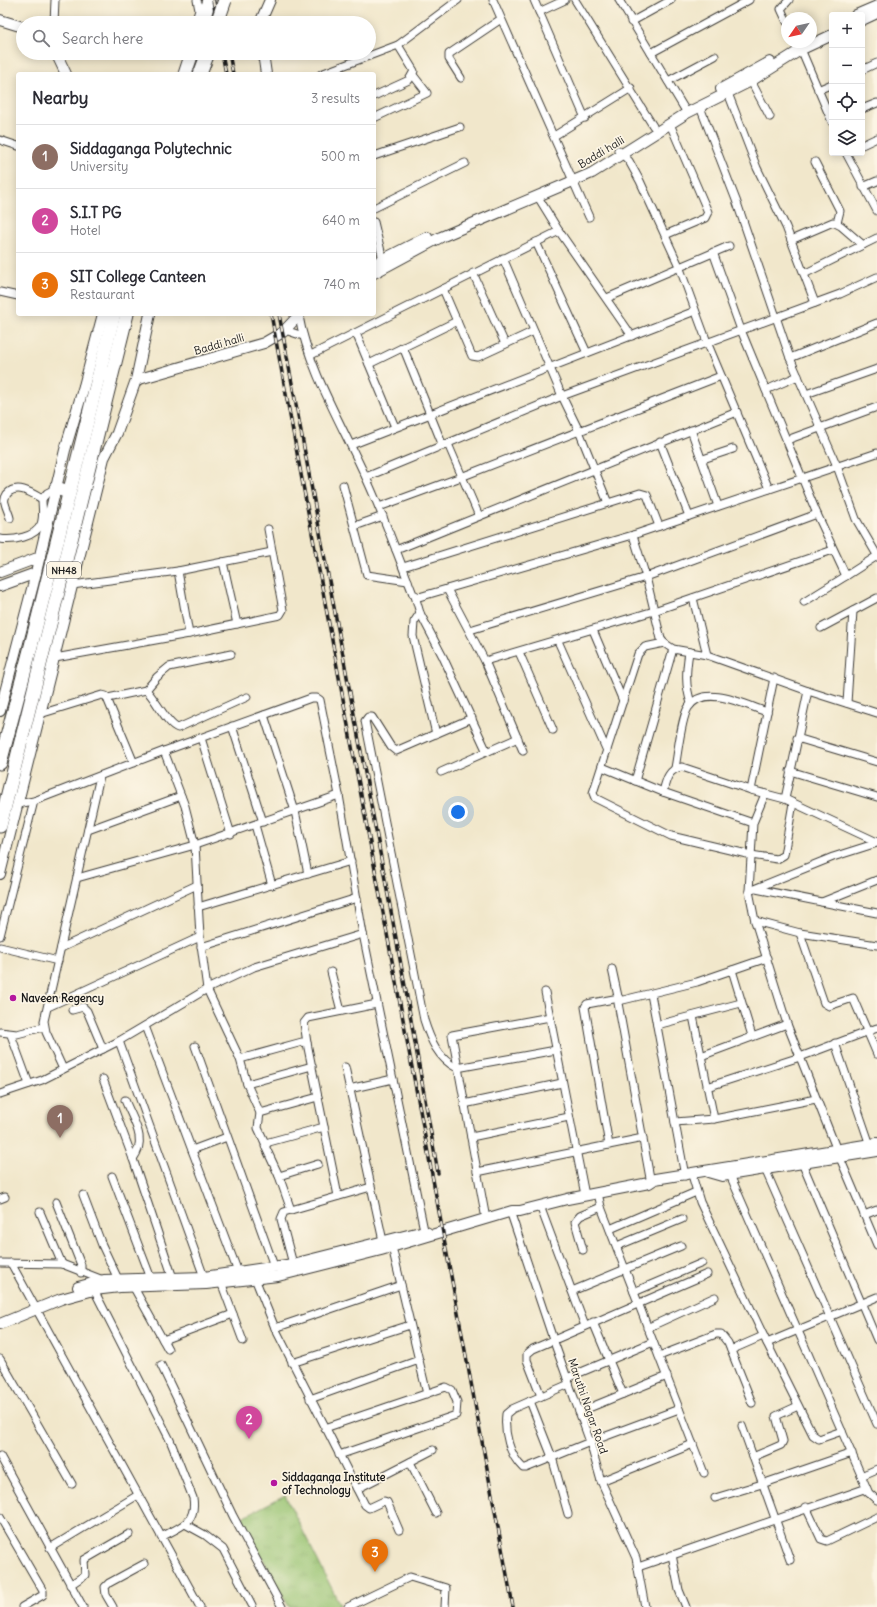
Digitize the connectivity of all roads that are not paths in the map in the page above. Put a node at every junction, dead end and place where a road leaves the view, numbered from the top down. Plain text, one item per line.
1 (55, 0) edge
2 (197, 0) edge
3 (209, 0) edge
4 (225, 0) edge
5 (270, 0) edge
6 (458, 0) edge
7 (493, 0) edge
8 (534, 0) edge
9 (565, 0) edge
10 (575, 0) edge
11 (619, 0) edge
12 (671, 0) edge
13 (749, 0) edge
14 (789, 0) edge
15 (877, 6) edge
16 (539, 12) junction
17 (782, 12) edge
18 (863, 12) edge
19 (877, 13) edge
20 (54, 16) edge
21 (197, 16) edge
22 (204, 16) edge
23 (219, 16) edge
24 (263, 16) edge
25 (501, 18) junction
26 (865, 19) edge
27 (0, 20) edge
28 (631, 22) junction
29 (16, 25) edge
30 (829, 29) edge
31 (817, 35) edge
32 (829, 36) edge
33 (817, 40) edge
34 (398, 45) junction
35 (796, 48) edge
36 (797, 48) edge
37 (802, 48) edge
38 (376, 53) edge
39 (651, 54) junction
40 (715, 56) dead end
41 (59, 60) edge
42 (183, 60) edge
43 (190, 60) edge
44 (205, 60) edge
45 (264, 60) edge
46 (358, 60) edge
47 (877, 63) edge
48 (865, 69) edge
49 (65, 72) edge
50 (179, 72) edge
51 (186, 72) edge
52 (201, 72) edge
53 (266, 72) edge
54 (326, 72) edge
55 (414, 75) junction
56 (461, 78) dead end
57 (668, 81) junction
58 (751, 81) junction
59 (829, 85) edge
60 (631, 88) junction
61 (818, 90) junction
62 (728, 93) junction
63 (376, 95) edge
64 (877, 102) edge
65 (700, 107) junction
66 (865, 108) edge
67 (686, 111) junction
68 (376, 117) edge
69 (770, 117) dead end
70 (585, 118) junction
71 (831, 120) edge
72 (670, 124) junction
73 (654, 126) junction
74 (460, 127) dead end
75 (554, 136) junction
76 (877, 138) edge
77 (0, 140) edge
78 (865, 143) edge
79 (16, 145) edge
80 (621, 152) junction
81 (376, 155) edge
82 (848, 156) edge
83 (815, 162) dead end
84 (465, 163) dead end
85 (572, 179) junction
86 (877, 181) edge
87 (863, 187) junction
88 (538, 197) junction
89 (376, 207) edge
90 (877, 211) edge
91 (589, 217) dead end
92 (837, 223) junction
93 (559, 231) junction
94 (664, 235) junction
95 (877, 238) edge
96 (791, 240) junction
97 (376, 242) edge
98 (536, 242) junction
99 (863, 245) junction
100 (729, 246) dead end
101 (713, 252) junction
102 (503, 258) junction
103 (378, 262) edge
104 (679, 266) junction
105 (376, 272) edge
106 (473, 273) junction
107 (804, 274) junction
108 (877, 277) edge
109 (443, 289) junction
110 (0, 292) edge
111 (16, 296) edge
112 (607, 298) junction
113 (815, 303) junction
114 (694, 311) junction
115 (102, 316) edge
116 (113, 316) edge
117 (128, 316) edge
118 (150, 316) edge
119 (299, 316) edge
120 (300, 316) edge
121 (775, 318) junction
122 (457, 321) junction
123 (877, 323) edge
124 (285, 330) junction
125 (741, 330) junction
126 (534, 331) junction
127 (356, 333) junction
128 (303, 336) junction
129 (632, 336) junction
130 (707, 342) junction
131 (505, 344) junction
132 (403, 347) junction
133 (587, 353) junction
134 (310, 355) junction
135 (790, 358) junction
136 (369, 364) junction
137 (550, 368) junction
138 (877, 369) edge
139 (721, 376) junction
140 (798, 376) junction
141 (136, 380) junction
142 (766, 390) junction
143 (806, 394) junction
144 (562, 396) junction
145 (877, 407) edge
146 (430, 412) junction
147 (736, 412) junction
148 (395, 427) junction
149 (820, 427) junction
150 (691, 430) junction
151 (579, 431) junction
152 (787, 440) junction
153 (660, 442) junction
154 (351, 445) junction
155 (445, 445) junction
156 (733, 449) dead end
157 (877, 453) edge
158 (703, 459) junction
159 (837, 466) junction
160 (595, 470) junction
161 (366, 477) junction
162 (461, 477) junction
163 (803, 478) junction
164 (343, 485) dead end
165 (56, 489) junction
166 (769, 489) junction
167 (69, 492) junction
168 (42, 499) junction
169 (608, 503) junction
170 (718, 506) junction
171 (380, 507) junction
172 (817, 514) junction
173 (383, 516) junction
174 (479, 516) junction
175 (689, 516) junction
176 (10, 518) dead end
177 (355, 526) junction
178 (659, 526) junction
179 (268, 529) dead end
180 (633, 535) junction
181 (0, 539) edge
182 (396, 550) junction
183 (833, 550) junction
184 (272, 552) junction
185 (877, 555) edge
186 (40, 557) junction
187 (223, 562) junction
188 (403, 567) junction
189 (178, 571) junction
190 (0, 572) edge
191 (36, 573) junction
192 (846, 576) junction
193 (646, 577) junction
194 (408, 581) junction
195 (72, 585) junction
196 (0, 586) edge
197 (447, 589) junction
198 (416, 596) junction
199 (693, 598) junction
200 (877, 598) edge
201 (804, 602) dead end
202 (654, 611) junction
203 (854, 611) junction
204 (420, 613) junction
205 (238, 624) junction
206 (821, 628) dead end
207 (470, 630) junction
208 (593, 630) junction
209 (189, 634) junction
210 (558, 641) junction
211 (664, 643) junction
212 (673, 649) junction
213 (519, 652) junction
214 (689, 652) junction
215 (230, 654) dead end
216 (707, 655) junction
217 (55, 658) junction
218 (485, 661) junction
219 (4, 678) edge
220 (774, 678) junction
221 (146, 690) junction
222 (808, 691) junction
223 (247, 697) dead end
224 (108, 698) junction
225 (623, 701) junction
226 (691, 703) junction
227 (847, 703) junction
228 (0, 711) edge
229 (767, 712) junction
230 (877, 713) edge
231 (40, 714) junction
232 (264, 715) junction
233 (472, 718) junction
234 (232, 726) junction
235 (553, 730) dead end
236 (436, 734) junction
237 (200, 738) junction
238 (518, 738) junction
239 (797, 738) junction
240 (164, 751) junction
241 (523, 751) dead end
242 (607, 751) junction
243 (487, 752) junction
244 (877, 762) edge
245 (0, 763) edge
246 (134, 763) junction
247 (602, 767) junction
248 (675, 768) junction
249 (790, 771) junction
250 (441, 772) dead end
251 (100, 776) junction
252 (635, 781) junction
253 (751, 790) junction
254 (663, 792) junction
255 (765, 794) junction
256 (339, 795) junction
257 (181, 796) junction
258 (877, 797) edge
259 (785, 799) junction
260 (34, 801) junction
261 (793, 803) junction
262 (17, 804) junction
263 (295, 811) junction
264 (753, 822) junction
265 (259, 823) junction
266 (0, 826) edge
267 (88, 830) junction
268 (231, 834) junction
269 (877, 842) edge
270 (195, 845) junction
271 (751, 855) junction
272 (351, 861) junction
273 (0, 874) edge
274 (308, 874) junction
275 (77, 878) junction
276 (877, 880) edge
277 (197, 885) junction
278 (272, 885) junction
279 (753, 890) junction
280 (357, 898) junction
281 (821, 902) junction
282 (198, 907) junction
283 (877, 913) edge
284 (755, 921) junction
285 (800, 933) junction
286 (363, 934) junction
287 (0, 936) edge
288 (200, 937) junction
289 (877, 945) edge
290 (0, 947) edge
291 (201, 947) junction
292 (61, 948) junction
293 (767, 958) junction
294 (58, 961) junction
295 (612, 969) dead end
296 (732, 970) junction
297 (331, 972) dead end
298 (207, 989) junction
299 (545, 992) dead end
300 (651, 994) junction
301 (619, 999) junction
302 (741, 1003) junction
303 (377, 1004) junction
304 (48, 1006) junction
305 (72, 1010) dead end
306 (341, 1011) junction
307 (693, 1016) junction
308 (550, 1017) junction
309 (787, 1024) junction
310 (657, 1025) junction
311 (145, 1026) junction
312 (44, 1027) junction
313 (877, 1028) edge
314 (0, 1032) edge
315 (868, 1032) junction
316 (11, 1034) junction
317 (752, 1036) junction
318 (119, 1041) junction
319 (307, 1042) junction
320 (835, 1044) junction
321 (195, 1046) dead end
322 (103, 1049) junction
323 (556, 1050) junction
324 (877, 1054) edge
325 (701, 1056) junction
326 (800, 1057) junction
327 (240, 1059) junction
328 (312, 1066) junction
329 (345, 1067) dead end
330 (457, 1068) junction
331 (63, 1069) junction
332 (103, 1079) dead end
333 (393, 1080) junction
334 (562, 1083) junction
335 (29, 1084) junction
336 (247, 1084) junction
337 (707, 1087) junction
338 (350, 1089) junction
339 (0, 1094) edge
340 (318, 1097) junction
341 (816, 1099) junction
342 (125, 1100) dead end
343 (464, 1104) junction
344 (260, 1113) junction
345 (569, 1118) junction
346 (714, 1119) junction
347 (675, 1122) junction
348 (324, 1127) junction
349 (227, 1137) junction
350 (470, 1137) junction
351 (643, 1138) junction
352 (266, 1144) junction
353 (609, 1145) junction
354 (875, 1146) edge
355 (192, 1150) junction
356 (575, 1152) junction
357 (838, 1153) junction
358 (133, 1159) junction
359 (802, 1163) junction
360 (318, 1164) dead end
361 (765, 1169) junction
362 (477, 1172) junction
363 (708, 1172) junction
364 (688, 1175) junction
365 (730, 1175) junction
366 (112, 1176) dead end
367 (279, 1176) junction
368 (652, 1179) junction
369 (371, 1187) junction
370 (584, 1190) junction
371 (696, 1192) junction
372 (598, 1193) junction
373 (83, 1195) dead end
374 (338, 1196) junction
375 (56, 1202) dead end
376 (540, 1206) junction
377 (601, 1207) junction
378 (291, 1210) junction
379 (877, 1210) edge
380 (511, 1211) junction
381 (40, 1212) dead end
382 (864, 1215) junction
383 (486, 1219) junction
384 (682, 1219) dead end
385 (610, 1229) junction
386 (426, 1234) junction
387 (383, 1241) junction
388 (877, 1245) edge
389 (617, 1246) junction
390 (681, 1246) dead end
391 (392, 1247) junction
392 (583, 1250) dead end
393 (0, 1263) edge
394 (11, 1263) junction
395 (702, 1263) dead end
396 (62, 1264) junction
397 (293, 1264) junction
398 (274, 1266) junction
399 (625, 1269) junction
400 (81, 1272) junction
401 (238, 1272) junction
402 (253, 1274) junction
403 (707, 1274) dead end
404 (204, 1277) junction
405 (174, 1278) junction
406 (118, 1279) junction
407 (104, 1280) junction
408 (152, 1282) junction
409 (221, 1282) junction
410 (401, 1285) junction
411 (133, 1286) junction
412 (94, 1290) junction
413 (572, 1291) junction
414 (634, 1292) junction
415 (715, 1297) dead end
416 (877, 1297) edge
417 (638, 1304) junction
418 (862, 1304) junction
419 (35, 1306) junction
420 (233, 1314) junction
421 (0, 1317) edge
422 (831, 1317) junction
423 (593, 1322) junction
424 (0, 1324) edge
425 (410, 1325) junction
426 (585, 1326) junction
427 (275, 1328) junction
428 (647, 1328) junction
429 (799, 1330) junction
430 (763, 1336) junction
431 (553, 1339) junction
432 (163, 1340) junction
433 (877, 1340) edge
434 (243, 1341) dead end
435 (653, 1342) junction
436 (767, 1343) junction
437 (168, 1349) dead end
438 (731, 1350) junction
439 (659, 1356) junction
440 (0, 1359) edge
441 (419, 1360) junction
442 (608, 1361) junction
443 (292, 1363) junction
444 (161, 1365) dead end
445 (667, 1376) junction
446 (568, 1381) junction
447 (427, 1394) junction
448 (624, 1394) junction
449 (541, 1396) junction
450 (310, 1399) junction
451 (530, 1401) junction
452 (752, 1404) dead end
453 (798, 1406) junction
454 (679, 1409) junction
455 (579, 1412) junction
456 (877, 1424) edge
457 (742, 1426) dead end
458 (325, 1428) junction
459 (842, 1431) junction
460 (590, 1442) junction
461 (693, 1444) junction
462 (433, 1450) dead end
463 (852, 1453) junction
464 (339, 1455) junction
465 (0, 1456) edge
466 (552, 1457) junction
467 (753, 1457) junction
468 (410, 1462) junction
469 (877, 1469) edge
470 (704, 1473) dead end
471 (861, 1476) junction
472 (601, 1480) junction
473 (72, 1484) dead end
474 (762, 1484) junction
475 (357, 1489) junction
476 (868, 1491) junction
477 (138, 1495) junction
478 (715, 1498) dead end
479 (877, 1500) edge
480 (806, 1507) junction
481 (436, 1513) dead end
482 (568, 1514) dead end
483 (0, 1517) edge
484 (877, 1517) edge
485 (774, 1519) junction
486 (185, 1524) junction
487 (399, 1530) dead end
488 (129, 1534) dead end
489 (161, 1537) junction
490 (50, 1548) junction
491 (672, 1555) junction
492 (790, 1560) dead end
493 (144, 1564) dead end
494 (638, 1567) junction
495 (70, 1585) junction
496 (252, 1605) dead end
497 (22, 1607) edge
498 (83, 1607) edge
499 (112, 1607) edge
500 (200, 1607) edge
501 (282, 1607) edge
502 (348, 1607) edge
503 (445, 1607) edge
504 (645, 1607) edge
505 (686, 1607) edge

1 - 20 street
2 - 21 street
3 - 22 highway
4 - 23 highway, bridge
5 - 24 street
6 - 34 street
7 - 25 street
8 - 16 street
9 - 16 street
10 - 60 street
11 - 28 street
12 - 28 street
13 - 39 street
14 - 17 street
15 - 18 street
16 - 70 street
19 - 26 street
25 - 56 street
25 - 75 street
27 - 29 street
28 - 39 street
30 - 31 street
32 - 33 street, Baddi halli
34 - 38 street
34 - 55 street
35 - 67 street
36 - 58 street, Baddi halli
37 - 61 street
39 - 57 street
40 - 57 street
41 - 49 street
42 - 50 street
43 - 51 highway
44 - 52 highway
45 - 53 street
46 - 54 street
47 - 48 street
55 - 63 street
55 - 68 street
57 - 67 street
58 - 62 street, Baddi halli
58 - 69 street
59 - 61 street
60 - 70 street
60 - 73 street
61 - 71 street
62 - 65 street, Baddi halli
62 - 96 street
64 - 66 street
65 - 67 street, Baddi halli
65 - 121 street
67 - 72 street, Baddi halli
67 - 73 street
70 - 75 street
72 - 80 street, Baddi halli
72 - 94 street
73 - 80 street
74 - 81 street
75 - 85 street
76 - 78 street
77 - 79 street
80 - 85 street, Baddi halli
80 - 94 street
82 - 87 street
83 - 92 street
84 - 89 street
85 - 88 street, Baddi halli
85 - 91 street
85 - 103 street
86 - 87 street
87 - 90 street
88 - 93 street
88 - 105 street, Baddi halli
92 - 96 street
92 - 99 street
93 - 98 street
93 - 112 street
94 - 104 street
95 - 99 street
96 - 107 street
97 - 103 street
98 - 102 street
98 - 133 street
99 - 107 street
100 - 101 street
101 - 104 street
101 - 125 street
102 - 106 street
102 - 126 street
104 - 112 street
104 - 114 street
106 - 109 street
106 - 131 street
107 - 113 street
108 - 113 street
109 - 122 street
109 - 127 street
110 - 111 street
112 - 129 street
113 - 121 street
114 - 129 street
114 - 130 street
115 - 165 street
116 - 167 highway, NH48
117 - 266 highway, NH48
118 - 141 street
119 - 124 street, Baddi halli
120 - 128 street
121 - 125 street
121 - 135 street
122 - 131 street
122 - 132 street
123 - 135 street
124 - 128 street
124 - 141 street, Baddi halli
125 - 130 street
125 - 142 street
126 - 131 street
126 - 137 street
127 - 134 street
127 - 136 street
128 - 134 street
129 - 133 street
130 - 139 street
130 - 144 street
132 - 136 street
132 - 146 street
133 - 137 street
134 - 154 street
135 - 140 street
136 - 148 street
137 - 144 street
137 - 146 street
138 - 143 street
139 - 147 street
139 - 151 street
140 - 142 street
140 - 143 street
141 - 195 street
142 - 152 street
143 - 149 street
144 - 151 street
144 - 155 street
145 - 149 street
146 - 148 street
146 - 155 street
147 - 150 street
147 - 166 street
148 - 154 street
149 - 152 street
149 - 159 street
150 - 153 street
150 - 158 street
151 - 160 street
151 - 162 street
152 - 163 street
153 - 160 street
153 - 175 street
154 - 161 street
155 - 161 street
155 - 162 street
156 - 158 street
157 - 159 street
158 - 170 street
159 - 163 street
159 - 185 street
160 - 169 street
160 - 174 street
161 - 171 street
162 - 171 street
162 - 174 street
163 - 166 street
163 - 172 street
164 - 177 street
165 - 167 highway
165 - 168 street
165 - 186 street
166 - 170 street
167 - 245 highway, NH48
168 - 176 street
168 - 181 street
169 - 178 street
169 - 188 street
170 - 175 street
171 - 173 street
172 - 183 street
172 - 193 street
173 - 177 street
173 - 182 street
174 - 182 street
175 - 178 street
177 - 194 street
178 - 180 street
179 - 184 street
180 - 193 street
180 - 197 street
182 - 188 street
183 - 192 street
183 - 199 street
184 - 187 street
184 - 205 street
185 - 192 street
186 - 190 street
186 - 191 street
187 - 189 street
187 - 205 street
188 - 194 street
189 - 195 street
189 - 209 street
191 - 196 street
191 - 219 street
192 - 201 street
193 - 202 street
193 - 207 street
194 - 198 street
195 - 217 street
197 - 198 street
197 - 207 street
198 - 204 street
199 - 202 street
199 - 216 street
200 - 203 street
202 - 208 street
202 - 211 street
203 - 206 street
203 - 227 street
204 - 233 street
204 - 236 street
205 - 209 street
207 - 218 street
208 - 210 street
208 - 225 street
209 - 217 street
210 - 213 street
210 - 242 street
211 - 212 street
211 - 225 street
212 - 214 street
212 - 252 street
213 - 218 street
213 - 235 street
214 - 216 street
214 - 226 street
215 - 221 street
216 - 220 street
217 - 231 street
218 - 238 street
219 - 228 street
220 - 222 street
220 - 229 street
221 - 223 street
221 - 224 street
222 - 227 street
222 - 239 street
224 - 231 street
224 - 246 street
225 - 242 street
226 - 229 street
226 - 248 street
227 - 230 street
229 - 253 street
231 - 262 street
232 - 234 street
232 - 256 street
232 - 263 street
233 - 236 street
233 - 243 street
234 - 237 street
234 - 265 street
236 - 330 street
237 - 240 street
237 - 268 street
238 - 241 street
238 - 243 street
239 - 244 street
239 - 249 street
240 - 246 street
240 - 257 street
242 - 247 street
243 - 250 street
246 - 251 street
247 - 252 street
247 - 271 street
248 - 253 street
248 - 254 street
249 - 258 street
249 - 259 street
251 - 260 street
251 - 267 street
252 - 254 street
253 - 255 street
254 - 264 street
255 - 259 street
255 - 264 street
256 - 263 street
256 - 272 street
257 - 267 street
257 - 270 street
259 - 261 street
260 - 262 street
260 - 287 street
261 - 269 street
261 - 271 street
262 - 273 street
263 - 265 street
263 - 274 street
264 - 271 street
265 - 268 street
265 - 278 street
267 - 275 street
268 - 270 street
269 - 279 street
270 - 275 street
270 - 277 street
271 - 279 street
272 - 274 street
272 - 280 street
274 - 278 street
275 - 292 street
276 - 281 street
277 - 282 street
277 - 292 street
278 - 282 street
279 - 281 street
279 - 284 street
280 - 286 street
280 - 291 street
281 - 283 street
282 - 288 street
284 - 285 street
284 - 293 street
285 - 289 street
285 - 315 street
286 - 298 street
286 - 303 street
288 - 291 street
288 - 304 street
290 - 294 street
291 - 298 street
292 - 294 street
293 - 296 street
293 - 309 street
294 - 304 street
295 - 301 street
296 - 300 street
296 - 302 street
297 - 306 street
298 - 311 street
298 - 327 street
299 - 308 street
300 - 301 street
300 - 310 street
301 - 351 street
301 - 353 street
302 - 307 street
302 - 317 street
303 - 306 street
303 - 333 street
304 - 312 street
305 - 322 street
306 - 319 street
307 - 310 street
307 - 325 street
308 - 323 street
308 - 330 street
309 - 317 street
309 - 326 street
310 - 347 street
311 - 318 street
311 - 355 street
312 - 316 street
312 - 331 street
313 - 315 street
314 - 316 street
315 - 320 street
315 - 324 street
316 - 335 street
317 - 325 street
318 - 322 street
318 - 404 street
319 - 327 street
319 - 328 street
320 - 326 street
320 - 354 street
321 - 349 street
322 - 331 street
323 - 330 street
323 - 334 street
325 - 337 street
326 - 337 street
326 - 341 street
327 - 336 street
328 - 336 street
328 - 340 street
329 - 338 street
330 - 343 street
331 - 335 street
332 - 358 street
333 - 338 street
333 - 386 street
334 - 343 street
334 - 345 street
335 - 339 street
336 - 344 street
337 - 346 street
338 - 369 street
340 - 344 street
340 - 348 street
341 - 346 street
341 - 357 street
342 - 358 street
343 - 350 street
344 - 352 street
345 - 350 street
345 - 356 street
346 - 347 street
347 - 364 street
348 - 352 street
348 - 374 street
349 - 355 street
349 - 398 street
350 - 362 street
351 - 353 street
351 - 368 street
352 - 367 street
353 - 356 street
354 - 357 street
355 - 401 street
356 - 362 street
356 - 370 street
357 - 359 street
357 - 363 street
357 - 382 street
358 - 405 street
359 - 361 street
359 - 418 street
360 - 367 street
361 - 365 street
361 - 422 street
362 - 383 street
363 - 364 street
363 - 365 street
364 - 368 street
364 - 371 street
365 - 429 street
366 - 408 street
367 - 378 street
368 - 370 street
368 - 372 street
369 - 374 street
369 - 387 street
370 - 380 street
371 - 385 street
371 - 430 street
372 - 376 street
372 - 377 street
373 - 406 street
374 - 378 street
375 - 400 street
376 - 380 street
376 - 413 street
377 - 385 street
377 - 392 street
378 - 397 street
379 - 382 street
380 - 383 street
380 - 431 street, Maruthi Nagar Road
381 - 396 street
382 - 388 street
383 - 386 street
384 - 389 street
385 - 389 street
386 - 387 street
386 - 391 street
387 - 397 street
389 - 399 street
390 - 399 street
391 - 402 street
391 - 410 street
393 - 394 street
394 - 396 street
394 - 419 street
395 - 414 street
396 - 400 street
397 - 398 street
398 - 402 street
399 - 413 street
399 - 414 street
400 - 407 street
401 - 402 street
401 - 404 street
402 - 409 street
402 - 427 street
403 - 417 street
404 - 405 street
405 - 408 street
406 - 407 street
406 - 408 street
407 - 419 street
408 - 409 street
408 - 411 street
409 - 420 street
410 - 425 street
410 - 427 street
411 - 412 street
411 - 432 street
412 - 419 street
412 - 486 street
413 - 426 street
414 - 417 street
415 - 428 street
416 - 418 street
417 - 423 street
417 - 428 street
418 - 422 street
418 - 433 street
419 - 421 street
419 - 424 street
419 - 477 street
420 - 432 street
420 - 434 street
422 - 429 street
422 - 456 street
423 - 426 street
423 - 442 street
425 - 441 street
425 - 443 street
426 - 431 street
427 - 443 street
428 - 435 street
429 - 436 street
429 - 459 street
430 - 436 street
430 - 438 street
431 - 446 street, Maruthi Nagar Road
431 - 449 street
432 - 437 street
435 - 439 street
435 - 442 street
436 - 453 street
438 - 439 street
438 - 452 street
439 - 445 street
440 - 473 street
441 - 447 street
441 - 450 street
442 - 446 street
442 - 448 street
443 - 450 street
444 - 501 street
445 - 448 street
445 - 454 street
446 - 449 street
446 - 455 street, Maruthi Nagar Road
447 - 458 street
447 - 464 street
448 - 455 street
449 - 451 street
450 - 458 street
451 - 466 street
451 - 466 street
453 - 459 street
453 - 467 street
454 - 460 street
454 - 461 street
455 - 460 street, Maruthi Nagar Road
457 - 467 street
458 - 464 street
459 - 463 street
460 - 466 street
460 - 472 street, Maruthi Nagar Road
461 - 470 street
461 - 472 street
462 - 468 street
463 - 471 street
463 - 474 street
464 - 475 street
465 - 490 street
466 - 482 street
467 - 474 street
468 - 475 street
468 - 481 street
469 - 471 street
471 - 476 street
472 - 494 street, Maruthi Nagar Road
474 - 478 street
474 - 485 street
475 - 487 street
476 - 479 street
476 - 480 street
477 - 489 street
477 - 490 street
480 - 484 street
480 - 485 street
483 - 497 street
485 - 491 street
485 - 492 street
486 - 489 street
486 - 496 street
488 - 495 street
489 - 500 street
490 - 495 street
491 - 494 street
491 - 505 street
493 - 499 street
494 - 504 street, Maruthi Nagar Road
495 - 498 street
502 - 503 street

